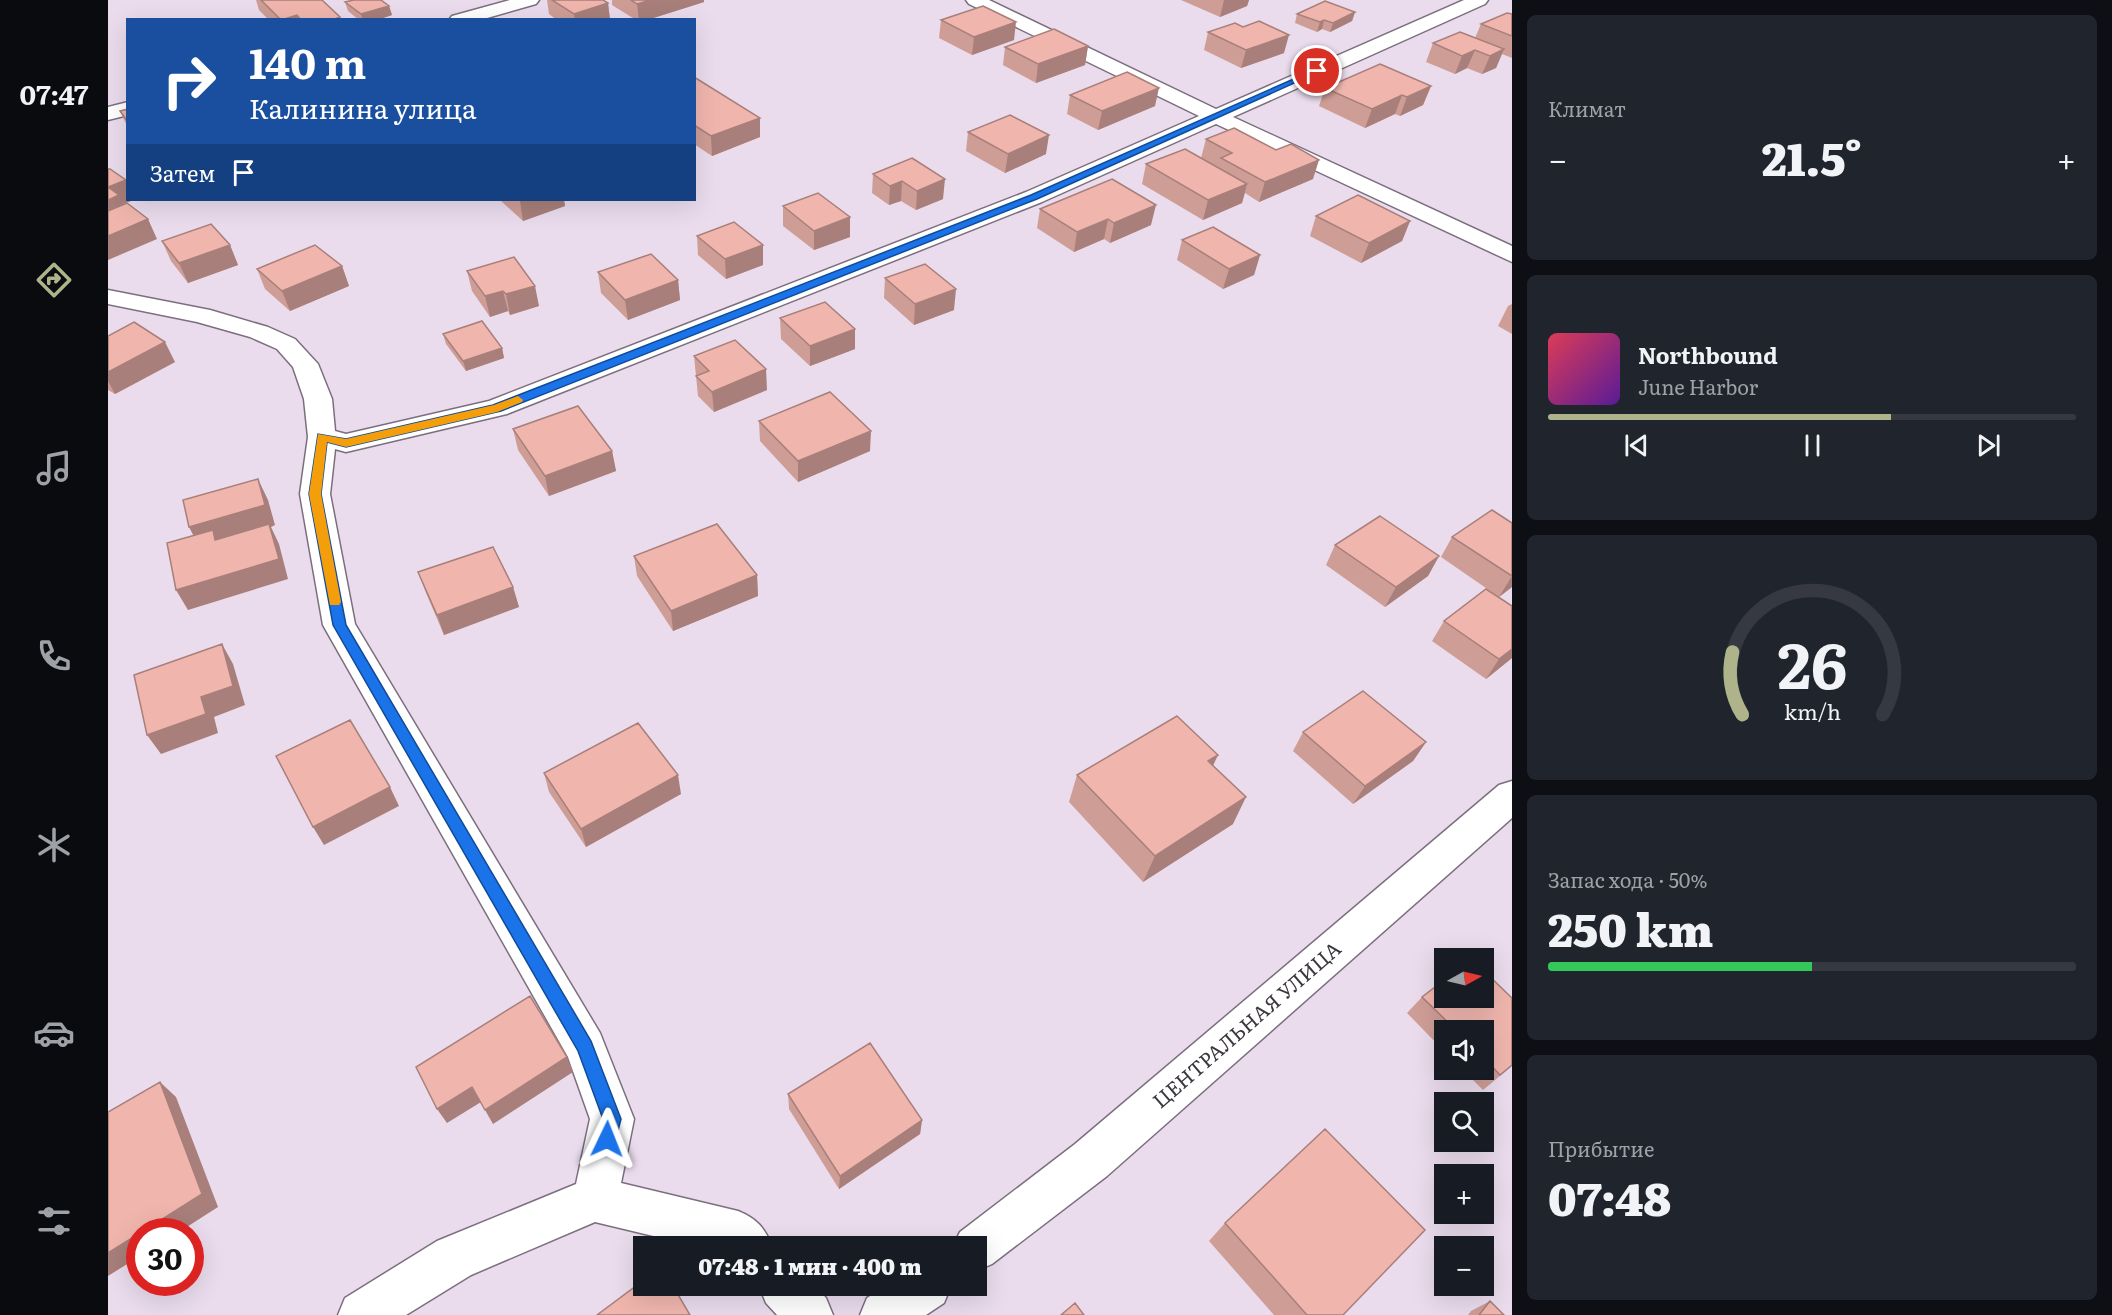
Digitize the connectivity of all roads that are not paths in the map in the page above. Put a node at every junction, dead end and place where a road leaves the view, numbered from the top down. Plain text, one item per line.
1 (530, 0) edge
2 (975, 0) edge
3 (1479, 0) edge
4 (465, 18) edge
5 (126, 109) edge
6 (108, 114) edge
7 (1215, 116) junction
8 (1512, 255) edge
9 (108, 297) edge
10 (322, 437) junction
11 (1512, 796) edge
12 (595, 1198) junction
13 (740, 1236) edge
14 (987, 1240) edge
15 (792, 1296) edge
16 (912, 1296) edge
17 (362, 1315) edge
18 (809, 1315) edge
19 (884, 1315) edge

1 - 4 street
2 - 7 street
3 - 7 street
5 - 6 street
7 - 8 street
7 - 10 street
9 - 10 street
10 - 12 street
11 - 14 street, ЦЕНТРАЛЬНАЯ УЛИЦА
12 - 13 street
12 - 17 street
15 - 18 street
16 - 19 street

